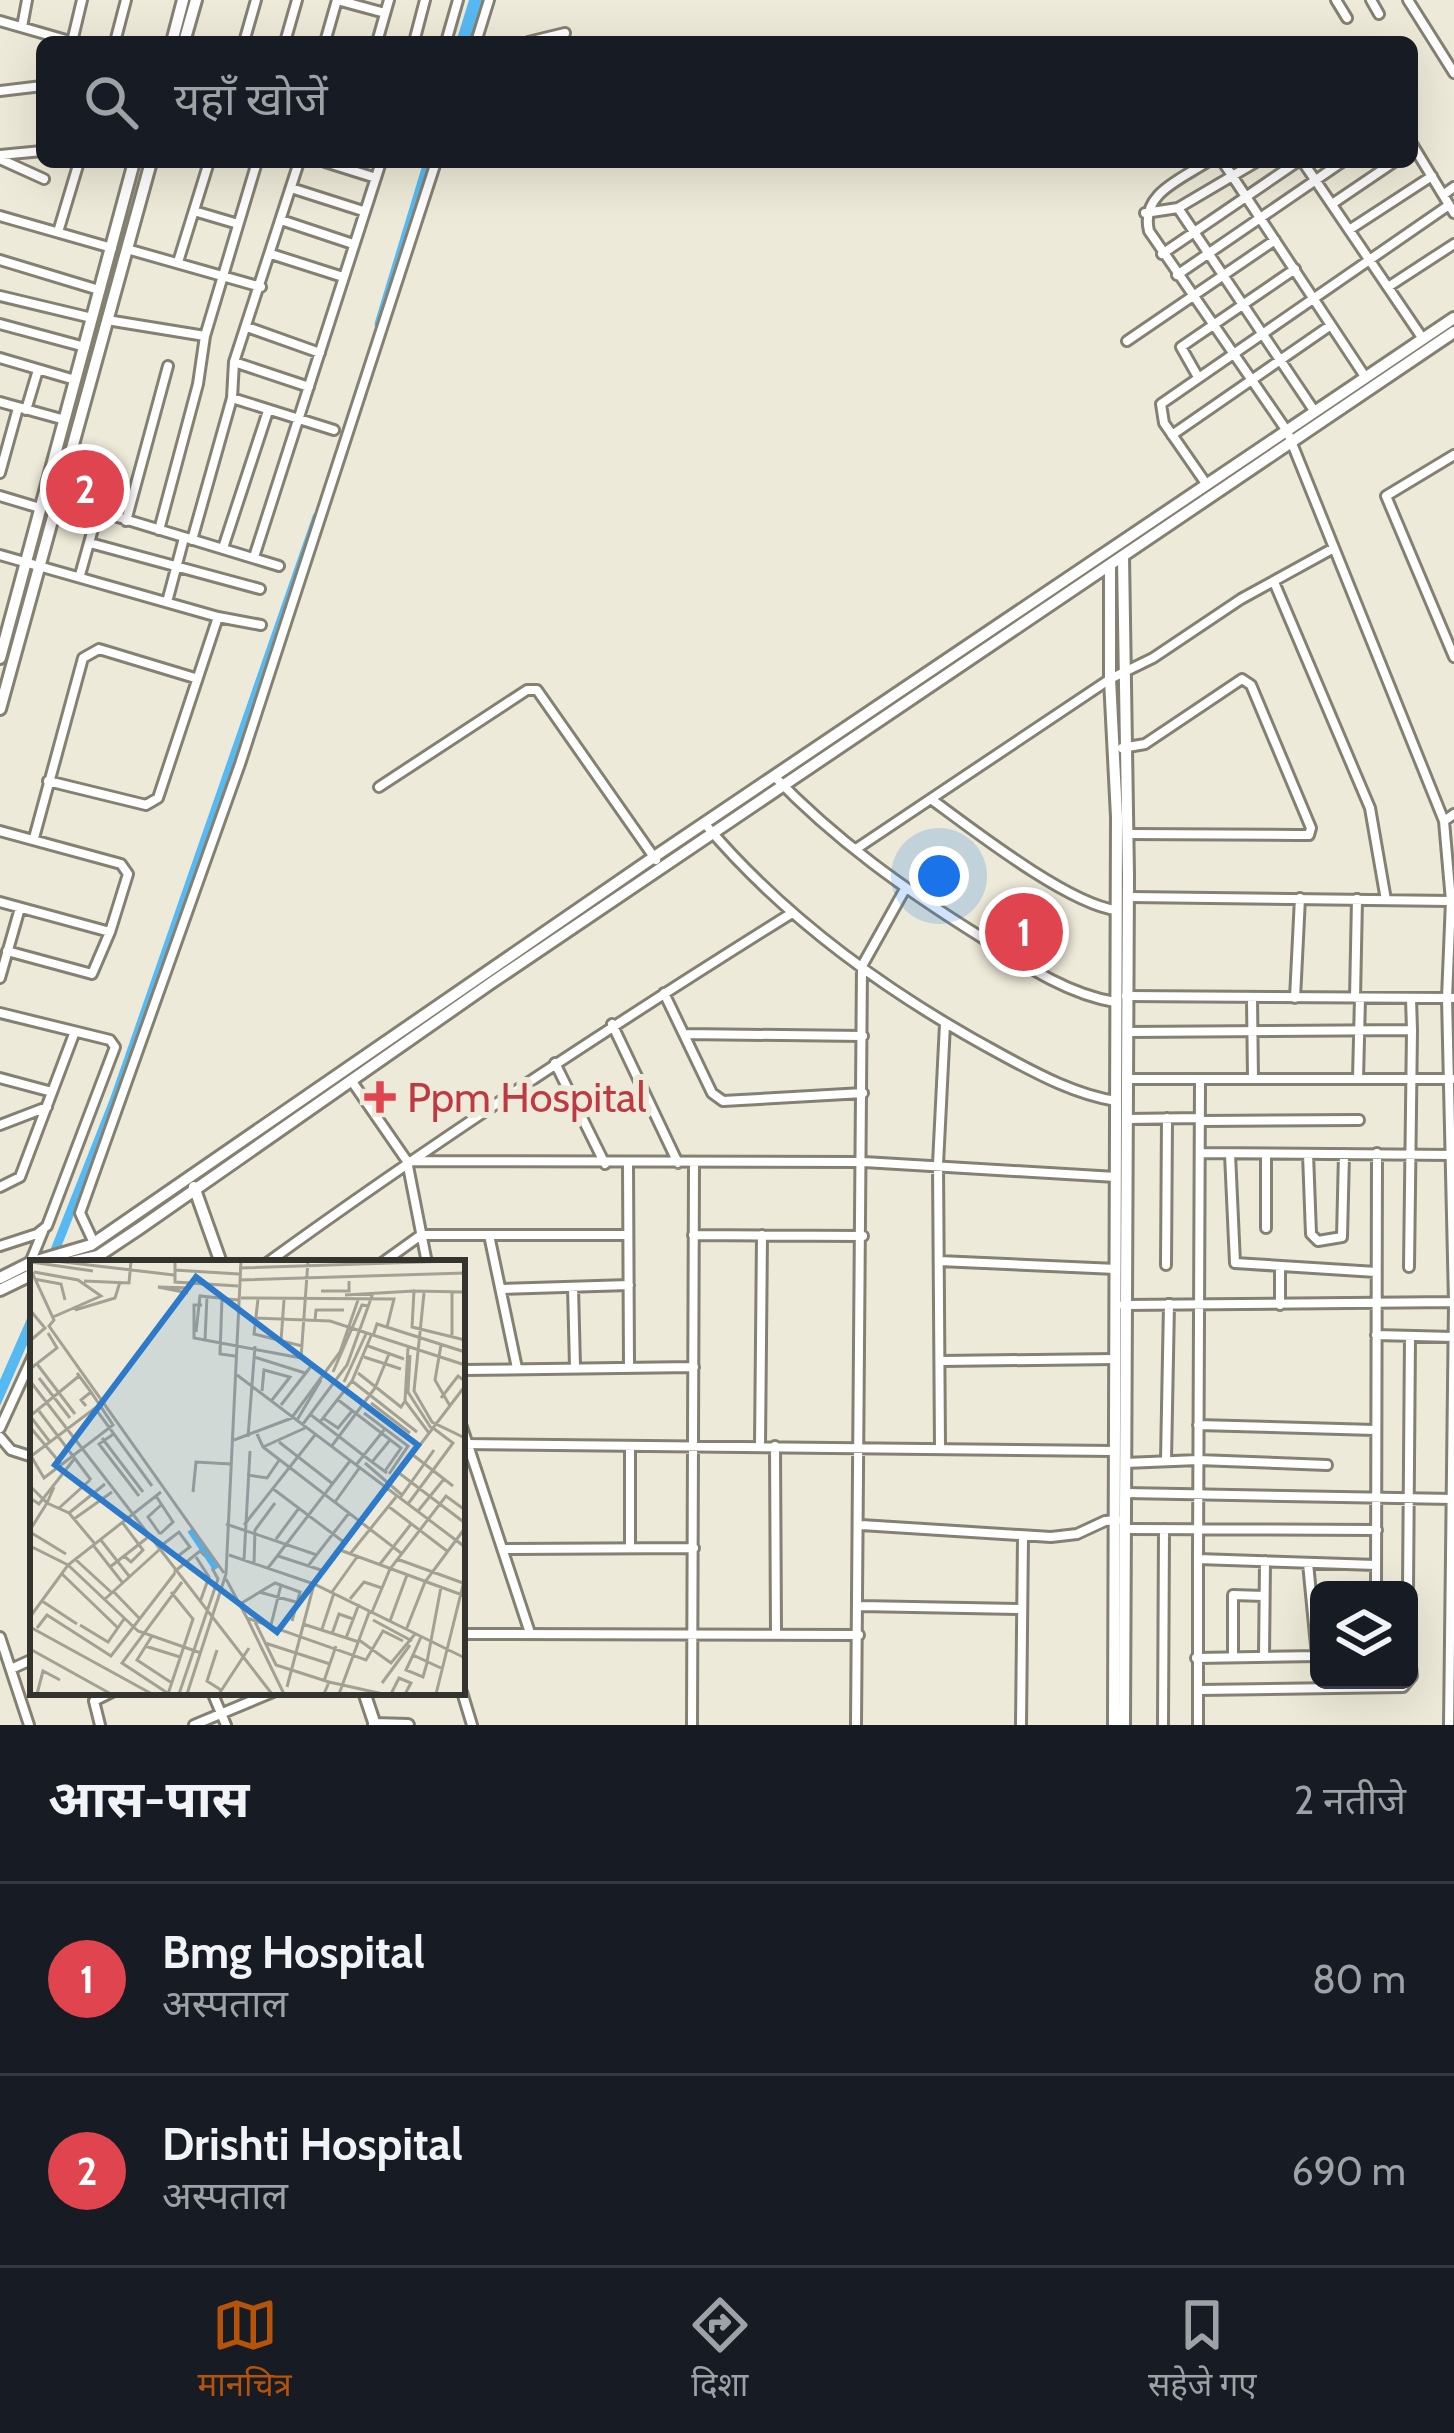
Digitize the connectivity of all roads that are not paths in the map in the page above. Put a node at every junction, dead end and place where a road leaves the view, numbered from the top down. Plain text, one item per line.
1 (27, 0) edge
2 (82, 0) edge
3 (127, 0) edge
4 (183, 0) edge
5 (196, 0) edge
6 (256, 0) edge
7 (297, 0) edge
8 (337, 0) edge
9 (389, 0) edge
10 (425, 0) edge
11 (458, 0) edge
12 (489, 0) edge
13 (1336, 0) edge
14 (1371, 0) edge
15 (1408, 0) edge
16 (385, 13) junction
17 (1379, 14) dead end
18 (1347, 18) dead end
19 (0, 21) edge
20 (22, 27) junction
21 (566, 33) dead end
22 (52, 36) edge
23 (73, 36) edge
24 (117, 36) edge
25 (174, 36) edge
26 (186, 36) edge
27 (246, 36) edge
28 (287, 36) edge
29 (327, 36) edge
30 (379, 36) edge
31 (416, 36) edge
32 (448, 36) edge
33 (478, 36) edge
34 (553, 36) edge
35 (1454, 73) edge
36 (36, 87) edge
37 (0, 91) edge
38 (36, 153) edge
39 (1418, 155) edge
40 (0, 157) edge
41 (77, 168) edge
42 (132, 168) edge
43 (149, 168) edge
44 (207, 168) edge
45 (255, 168) edge
46 (297, 168) edge
47 (344, 168) edge
48 (379, 168) edge
49 (434, 168) edge
50 (1199, 168) edge
51 (1227, 168) edge
52 (1247, 168) edge
53 (1291, 168) edge
54 (1305, 168) edge
55 (1333, 168) edge
56 (1385, 168) edge
57 (1432, 176) junction
58 (1234, 177) junction
59 (376, 178) junction
60 (44, 179) dead end
61 (1316, 180) junction
62 (1454, 187) edge
63 (291, 188) junction
64 (1443, 195) junction
65 (1246, 197) junction
66 (1332, 203) junction
67 (1178, 208) junction
68 (1452, 209) edge
69 (194, 211) junction
70 (363, 211) junction
71 (1145, 213) junction
72 (0, 216) edge
73 (1260, 218) junction
74 (281, 220) junction
75 (238, 224) junction
76 (1349, 230) junction
77 (58, 232) junction
78 (1196, 232) junction
79 (1275, 240) junction
80 (353, 244) junction
81 (1454, 244) edge
82 (112, 248) junction
83 (127, 249) junction
84 (1209, 252) junction
85 (271, 254) junction
86 (1162, 254) junction
87 (1369, 259) junction
88 (0, 260) edge
89 (178, 262) junction
90 (1295, 269) junction
91 (222, 274) junction
92 (1177, 275) junction
93 (1224, 275) junction
94 (343, 278) junction
95 (261, 287) junction
96 (1388, 287) junction
97 (99, 290) junction
98 (0, 296) edge
99 (1313, 296) junction
100 (1193, 297) junction
101 (1244, 304) junction
102 (92, 318) junction
103 (1454, 318) edge
104 (107, 320) junction
105 (0, 324) edge
106 (1213, 325) junction
107 (1331, 325) junction
108 (247, 327) junction
109 (1262, 332) junction
110 (1454, 332) edge
111 (205, 336) junction
112 (1423, 340) junction
113 (1127, 341) dead end
114 (85, 347) junction
115 (320, 353) junction
116 (1232, 353) junction
117 (0, 358) edge
118 (1281, 360) junction
119 (234, 362) junction
120 (168, 366) dead end
121 (38, 370) junction
122 (1198, 376) junction
123 (1366, 378) junction
124 (77, 380) junction
125 (1251, 380) junction
126 (309, 387) junction
127 (232, 398) junction
128 (0, 402) edge
129 (22, 409) junction
130 (268, 411) junction
131 (1315, 412) junction
132 (65, 420) junction
133 (298, 421) junction
134 (334, 430) dead end
135 (1172, 435) junction
136 (1289, 436) junction
137 (1454, 455) edge
138 (0, 473) edge
139 (1207, 485) junction
140 (0, 496) edge
141 (40, 508) junction
142 (126, 521) junction
143 (159, 530) junction
144 (188, 539) junction
145 (1122, 541) junction
146 (90, 543) junction
147 (224, 548) junction
148 (1332, 549) junction
149 (1109, 550) junction
150 (0, 555) edge
151 (254, 556) junction
152 (1123, 557) junction
153 (26, 562) junction
154 (40, 565) junction
155 (176, 566) junction
156 (279, 566) dead end
157 (1110, 566) junction
158 (80, 576) junction
159 (1274, 582) junction
160 (260, 589) dead end
161 (167, 602) junction
162 (218, 617) junction
163 (261, 625) dead end
164 (0, 658) edge
165 (1454, 658) edge
166 (1125, 671) junction
167 (196, 678) junction
168 (1110, 679) junction
169 (0, 709) edge
170 (1121, 747) junction
171 (49, 781) junction
172 (778, 781) junction
173 (379, 787) dead end
174 (931, 799) junction
175 (1454, 814) edge
176 (1444, 821) junction
177 (708, 828) junction
178 (0, 831) edge
179 (1127, 834) junction
180 (34, 838) junction
181 (856, 849) junction
182 (658, 863) junction
183 (904, 890) junction
184 (1300, 898) junction
185 (1357, 899) junction
186 (1385, 900) junction
187 (1451, 901) edge
188 (0, 902) edge
189 (1120, 902) junction
190 (20, 908) junction
191 (792, 913) junction
192 (110, 932) junction
193 (7, 951) junction
194 (862, 966) junction
195 (0, 978) edge
196 (664, 993) junction
197 (1252, 998) junction
198 (1295, 998) junction
199 (1358, 998) junction
200 (1411, 998) junction
201 (1451, 998) edge
202 (1120, 999) junction
203 (0, 1013) edge
204 (612, 1024) junction
205 (945, 1024) junction
206 (1251, 1029) junction
207 (1359, 1029) junction
208 (1412, 1030) junction
209 (1126, 1032) junction
210 (74, 1034) junction
211 (686, 1034) junction
212 (863, 1036) junction
213 (555, 1062) junction
214 (347, 1075) junction
215 (0, 1078) edge
216 (1412, 1078) junction
217 (1451, 1078) edge
218 (1253, 1079) junction
219 (1358, 1079) junction
220 (1200, 1081) junction
221 (1121, 1089) junction
222 (52, 1092) junction
223 (863, 1094) junction
224 (46, 1107) junction
225 (1127, 1118) junction
226 (1167, 1118) junction
227 (1200, 1119) junction
228 (1360, 1120) dead end
229 (0, 1125) edge
230 (1200, 1154) junction
231 (1231, 1154) junction
232 (1308, 1154) junction
233 (1344, 1154) junction
234 (1377, 1154) junction
235 (1266, 1155) junction
236 (1411, 1155) junction
237 (1453, 1155) edge
238 (407, 1161) junction
239 (864, 1162) junction
240 (605, 1163) junction
241 (628, 1163) junction
242 (678, 1163) junction
243 (694, 1163) junction
244 (938, 1164) junction
245 (1116, 1177) junction
246 (193, 1184) junction
247 (0, 1187) edge
248 (1266, 1228) dead end
249 (44, 1230) junction
250 (421, 1235) junction
251 (489, 1235) junction
252 (628, 1235) junction
253 (693, 1235) junction
254 (762, 1235) junction
255 (863, 1236) junction
256 (94, 1243) junction
257 (0, 1246) edge
258 (72, 1258) edge
259 (35, 1260) edge
260 (220, 1260) edge
261 (271, 1260) edge
262 (386, 1260) edge
263 (426, 1260) edge
264 (939, 1261) junction
265 (1166, 1265) dead end
266 (1409, 1267) dead end
267 (1280, 1268) junction
268 (30, 1269) edge
269 (1116, 1269) junction
270 (30, 1270) edge
271 (1454, 1270) edge
272 (1376, 1272) junction
273 (0, 1278) edge
274 (629, 1285) junction
275 (573, 1287) junction
276 (501, 1289) junction
277 (0, 1290) edge
278 (1454, 1302) edge
279 (1169, 1304) junction
280 (1199, 1304) junction
281 (1121, 1305) junction
282 (1280, 1305) junction
283 (1376, 1305) junction
284 (1376, 1335) junction
285 (1453, 1335) edge
286 (1411, 1336) junction
287 (1115, 1359) junction
288 (941, 1360) junction
289 (30, 1363) edge
290 (629, 1366) junction
291 (575, 1367) junction
292 (694, 1367) junction
293 (517, 1368) junction
294 (465, 1370) edge
295 (1198, 1425) junction
296 (1375, 1430) junction
297 (0, 1433) edge
298 (465, 1444) edge
299 (694, 1444) junction
300 (630, 1446) junction
301 (760, 1446) junction
302 (775, 1446) junction
303 (465, 1447) edge
304 (857, 1448) junction
305 (940, 1448) junction
306 (1122, 1454) junction
307 (30, 1456) edge
308 (1166, 1460) junction
309 (1198, 1460) junction
310 (1327, 1465) dead end
311 (1125, 1492) junction
312 (1197, 1494) junction
313 (1377, 1498) junction
314 (1452, 1499) edge
315 (1409, 1500) junction
316 (1121, 1523) junction
317 (861, 1525) junction
318 (1164, 1529) junction
319 (1198, 1529) junction
320 (1377, 1530) junction
321 (1023, 1537) junction
322 (694, 1547) junction
323 (630, 1548) junction
324 (502, 1549) junction
325 (1198, 1559) junction
326 (1265, 1561) junction
327 (1308, 1563) junction
328 (1376, 1565) junction
329 (1376, 1581) edge
330 (1408, 1581) edge
331 (1310, 1582) edge
332 (1264, 1596) junction
333 (860, 1606) junction
334 (1020, 1609) junction
335 (465, 1634) edge
336 (530, 1634) junction
337 (694, 1634) junction
338 (776, 1634) junction
339 (859, 1635) junction
340 (0, 1637) edge
341 (1310, 1656) edge
342 (1232, 1657) junction
343 (1264, 1657) junction
344 (1196, 1658) junction
345 (30, 1660) edge
346 (11, 1670) junction
347 (1310, 1689) edge
348 (1199, 1690) junction
349 (106, 1695) edge
350 (213, 1695) edge
351 (266, 1695) edge
352 (365, 1695) edge
353 (463, 1695) edge
354 (221, 1714) junction
355 (29, 1725) edge
356 (100, 1725) edge
357 (194, 1725) edge
358 (226, 1725) edge
359 (374, 1725) edge
360 (409, 1725) edge
361 (472, 1725) edge
362 (692, 1725) edge
363 (856, 1725) edge
364 (1021, 1725) edge
365 (1114, 1725) edge
366 (1124, 1725) edge
367 (1163, 1725) edge
368 (1198, 1725) edge
369 (1449, 1725) edge

1 - 20 street
2 - 23 street
3 - 24 street
4 - 25 street
5 - 26 street
6 - 27 street
7 - 28 street
8 - 16 street
8 - 29 street
9 - 16 street
10 - 31 street
11 - 32 street
12 - 33 street
13 - 18 street
14 - 17 street
15 - 35 street
16 - 30 street
19 - 20 street
20 - 22 street
21 - 34 street
36 - 37 street
38 - 40 street
39 - 57 street
40 - 60 street
41 - 77 street
42 - 82 street
43 - 83 street
44 - 69 street
45 - 75 street
46 - 63 street
47 - 59 street
48 - 59 street
49 - 256 street
50 - 71 street
51 - 58 street
52 - 58 street
53 - 65 street
54 - 61 street
55 - 61 street
56 - 66 street
57 - 64 street
57 - 76 street
58 - 65 street
58 - 67 street
59 - 70 street
61 - 66 street
61 - 73 street
62 - 64 street
63 - 70 street
63 - 74 street
64 - 68 street
65 - 73 street
65 - 78 street
66 - 76 street
67 - 71 street
67 - 78 street
68 - 87 street
69 - 75 street
69 - 89 street
70 - 80 street
71 - 86 street
72 - 77 street
73 - 79 street
73 - 84 street
74 - 80 street
74 - 85 street
75 - 91 street
76 - 87 street
77 - 82 street
78 - 84 street
78 - 86 street
79 - 90 street
79 - 93 street
80 - 94 street
81 - 96 street
82 - 97 street
83 - 89 street
83 - 104 street
84 - 92 street
84 - 93 street
85 - 94 street
85 - 95 street
86 - 92 street
87 - 96 street
87 - 99 street
88 - 97 street
89 - 91 street
90 - 99 street
90 - 101 street
91 - 95 street
91 - 111 street
92 - 100 street
93 - 100 street
93 - 101 street
94 - 115 street
95 - 108 street
96 - 112 street
97 - 102 street
98 - 102 street
99 - 107 street
99 - 109 street
100 - 106 street
100 - 113 street
101 - 106 street
101 - 109 street
102 - 114 street
103 - 112 street
104 - 111 street
104 - 154 street
105 - 114 street
106 - 116 street
106 - 122 street
107 - 118 street
107 - 123 street
108 - 115 street
108 - 119 street
109 - 116 street
109 - 118 street
110 - 136 street
111 - 143 street
112 - 123 street
114 - 124 street
115 - 126 street
116 - 122 street
116 - 125 street
117 - 121 street
118 - 125 street
118 - 131 street
119 - 126 street
119 - 127 street
120 - 142 street
121 - 124 street
121 - 129 street
122 - 135 street
123 - 131 street
124 - 132 street
125 - 135 street
125 - 136 street
126 - 133 street
127 - 130 street
127 - 144 street
128 - 129 street
129 - 132 street
129 - 138 street
130 - 133 street
130 - 147 street
131 - 136 street
132 - 141 street
133 - 134 street
133 - 151 street
135 - 139 street
136 - 139 street
136 - 148 street
136 - 152 street
137 - 165 street
139 - 145 street
140 - 141 street
141 - 153 street
142 - 143 street
142 - 146 street
143 - 144 street
144 - 147 street
144 - 155 street
145 - 149 street
145 - 152 street
146 - 155 street
146 - 158 street
147 - 151 street
148 - 159 street
148 - 176 street
149 - 157 street
149 - 172 street
150 - 153 street
151 - 156 street
152 - 157 street
152 - 166 street
153 - 154 street
153 - 164 street
154 - 158 street
154 - 169 street
155 - 160 street
155 - 161 street
157 - 168 street
157 - 172 street
158 - 161 street
159 - 166 street
159 - 186 street
161 - 162 street
162 - 163 street
162 - 167 street
166 - 168 street
166 - 170 street
167 - 171 street
167 - 171 street
168 - 170 street
168 - 174 street
170 - 179 street
170 - 179 street
170 - 189 street
171 - 180 street
172 - 177 street
172 - 181 street
173 - 182 street
174 - 181 street
174 - 189 street
175 - 176 street
176 - 187 street
177 - 182 street
177 - 191 street
178 - 180 street
179 - 189 street
180 - 192 street
181 - 183 street
182 - 214 street
183 - 194 street
183 - 202 street
184 - 185 street
184 - 189 street
184 - 198 street
185 - 186 street
185 - 199 street
186 - 187 street
187 - 201 street
188 - 190 street
189 - 202 street
190 - 192 street
190 - 193 street
191 - 194 street
191 - 196 street
192 - 193 street
193 - 195 street
194 - 205 street
194 - 212 street
196 - 204 street
196 - 211 street
197 - 198 street
197 - 202 street
197 - 206 street
198 - 199 street
199 - 200 street
199 - 207 street
200 - 201 street
200 - 208 street
201 - 217 street
202 - 209 street
202 - 221 street
203 - 210 street
204 - 213 street
204 - 242 street
205 - 221 street
205 - 244 street
206 - 207 street
206 - 209 street
206 - 218 street
207 - 208 street
207 - 219 street
208 - 216 street
209 - 221 street
210 - 222 street
210 - 249 street
211 - 212 street
211 - 223 street
212 - 223 street
213 - 238 street
213 - 240 street
214 - 238 street
214 - 246 street
215 - 222 street
216 - 217 street
216 - 219 street
216 - 236 street
217 - 237 street
218 - 219 street
218 - 220 street
220 - 221 street
220 - 227 street
221 - 225 street
221 - 245 street
222 - 224 street
223 - 239 street
224 - 229 street
224 - 247 street
225 - 226 street
225 - 281 street
226 - 227 street
226 - 265 street
227 - 228 street
227 - 230 street
230 - 231 street
230 - 280 street
231 - 235 street
231 - 267 street
232 - 233 street
232 - 233 street
232 - 235 street
233 - 234 street
234 - 236 street
234 - 272 street
235 - 248 street
236 - 237 street
236 - 266 street
237 - 271 street
238 - 240 street
238 - 250 street
238 - 261 street
239 - 243 street
239 - 244 street
239 - 255 street
240 - 241 street
241 - 242 street
241 - 252 street
242 - 243 street
243 - 253 street
244 - 245 street
244 - 264 street
245 - 269 street
246 - 256 street
246 - 258 street
246 - 260 street
249 - 257 street
249 - 259 street
250 - 251 street
250 - 262 street
250 - 263 street
251 - 252 street
251 - 276 street
252 - 274 street
253 - 254 street
253 - 292 street
254 - 255 street
254 - 301 street
255 - 304 street
256 - 258 street
264 - 269 street
264 - 288 street
267 - 272 street
267 - 282 street
268 - 273 street
269 - 281 street
270 - 277 street
271 - 278 street
272 - 283 street
274 - 275 street
274 - 290 street
275 - 276 street
275 - 291 street
276 - 293 street
278 - 283 street
278 - 285 street
279 - 280 street
279 - 281 street
279 - 308 street
280 - 282 street
280 - 295 street
281 - 287 street
281 - 306 street
282 - 283 street
283 - 284 street
284 - 286 street
284 - 296 street
285 - 286 street
285 - 314 street
286 - 315 street
287 - 288 street
287 - 306 street
288 - 305 street
289 - 297 street
290 - 291 street
290 - 292 street
291 - 293 street
292 - 299 street
293 - 294 street
295 - 296 street
295 - 309 street
296 - 313 street
297 - 307 street
298 - 300 street
299 - 300 street
299 - 301 street
299 - 322 street
300 - 323 street
301 - 302 street
302 - 304 street
302 - 338 street
303 - 324 street
304 - 305 street
304 - 317 street
305 - 306 street
306 - 308 street
306 - 311 street
306 - 316 street
308 - 309 street
309 - 310 street
309 - 312 street
311 - 312 street
311 - 316 street
312 - 313 street
312 - 319 street
313 - 315 street
313 - 320 street
314 - 315 street
314 - 369 street
315 - 330 street
316 - 318 street
316 - 321 street
316 - 365 street
316 - 366 street
317 - 321 street
317 - 333 street
318 - 319 street
318 - 367 street
319 - 320 street
319 - 325 street
320 - 328 street
321 - 334 street
322 - 323 street
322 - 337 street
323 - 324 street
324 - 336 street
325 - 326 street
325 - 344 street
326 - 327 street
326 - 332 street
327 - 328 street
327 - 331 street
328 - 329 street
332 - 342 street
332 - 343 street
333 - 334 street
333 - 339 street
334 - 364 street
335 - 336 street
336 - 337 street
337 - 338 street
337 - 362 street
338 - 339 street
339 - 363 street
340 - 346 street
341 - 343 street
342 - 343 street
342 - 344 street
344 - 348 street
345 - 346 street
346 - 355 street
347 - 348 street
348 - 368 street
349 - 356 street
350 - 354 street
351 - 354 street
352 - 359 street
353 - 361 street
354 - 357 street
354 - 358 street
359 - 360 street

